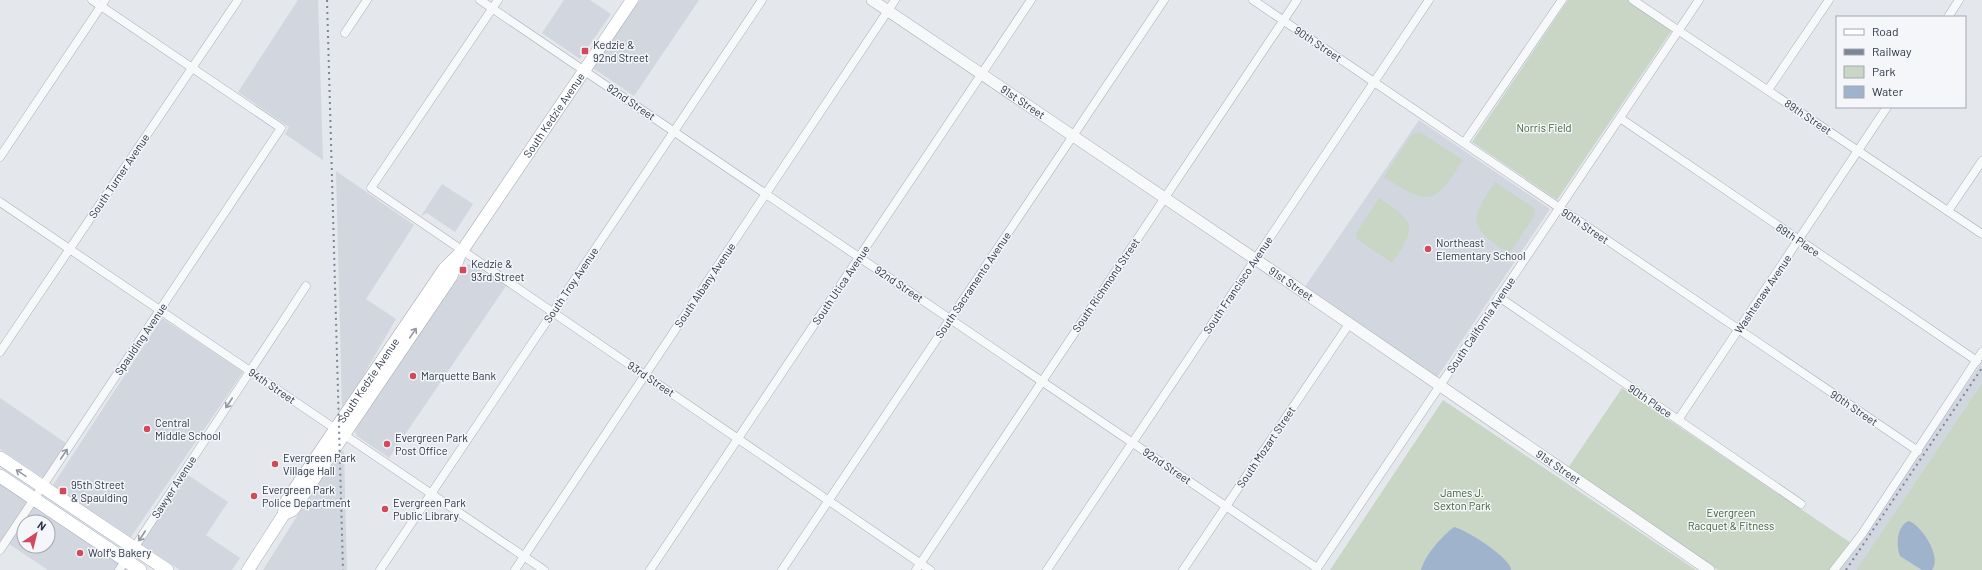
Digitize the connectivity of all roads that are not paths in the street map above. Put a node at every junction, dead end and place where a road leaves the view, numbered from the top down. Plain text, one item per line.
1 (92, 0) edge
2 (238, 0) edge
3 (367, 0) edge
4 (480, 0) edge
5 (498, 0) edge
6 (632, 0) edge
7 (762, 0) edge
8 (872, 0) edge
9 (896, 0) edge
10 (1031, 0) edge
11 (1164, 0) edge
12 (1253, 0) edge
13 (1297, 0) edge
14 (1429, 0) edge
15 (1562, 0) edge
16 (1633, 0) edge
17 (1699, 0) edge
18 (1829, 0) edge
19 (1959, 0) edge
20 (103, 3) edge
21 (493, 8) junction
22 (888, 11) junction
23 (1949, 16) edge
24 (1283, 20) junction
25 (1679, 30) junction
26 (345, 33) dead end
27 (192, 68) junction
28 (584, 70) junction
29 (982, 74) junction
30 (1374, 82) junction
31 (1768, 90) junction
32 (1886, 108) edge
33 (1620, 118) junction
34 (674, 131) junction
35 (1072, 136) junction
36 (1464, 143) junction
37 (1858, 151) junction
38 (0, 157) edge
39 (1982, 161) edge
40 (766, 194) junction
41 (1164, 198) junction
42 (0, 202) edge
43 (1559, 208) junction
44 (1948, 211) junction
45 (1982, 234) edge
46 (1798, 240) junction
47 (70, 249) junction
48 (462, 251) junction
49 (859, 257) junction
50 (1255, 260) junction
51 (306, 286) dead end
52 (1499, 297) junction
53 (160, 310) junction
54 (553, 312) junction
55 (950, 319) junction
56 (1349, 324) junction
57 (1739, 330) junction
58 (0, 352) edge
59 (1982, 352) edge
60 (1976, 361) junction
61 (250, 371) junction
62 (645, 375) junction
63 (1042, 381) junction
64 (1440, 386) junction
65 (1678, 420) junction
66 (339, 431) junction
67 (738, 439) junction
68 (1132, 443) junction
69 (1918, 451) junction
70 (0, 458) edge
71 (0, 476) edge
72 (43, 487) junction
73 (431, 494) junction
74 (34, 499) junction
75 (828, 501) junction
76 (1802, 504) dead end
77 (1226, 506) junction
78 (134, 548) junction
79 (0, 550) edge
80 (524, 557) junction
81 (122, 565) edge
82 (918, 566) edge
83 (1317, 569) edge
84 (140, 570) edge
85 (167, 570) edge
86 (248, 570) edge
87 (380, 570) edge
88 (515, 570) edge
89 (544, 570) edge
90 (650, 570) edge
91 (782, 570) edge
92 (930, 570) edge
93 (1047, 570) edge
94 (1183, 570) edge
95 (1709, 570) edge
96 (1834, 570) edge

1 - 20 street
2 - 27 street, South Turner Avenue
3 - 26 street
4 - 21 street, 92nd Street
5 - 21 street
6 - 28 main road, South Kedzie Avenue
7 - 34 street, South Troy Avenue
8 - 22 street, 91st Street
9 - 22 street, South Albany Avenue
10 - 29 street, South Utica Avenue
11 - 35 street, South Sacramento Avenue
12 - 24 street, 90th Street
13 - 24 street, South Richmond Street
14 - 30 street, South Francisco Avenue
15 - 36 street
16 - 25 street, 89th Street
17 - 25 street, South California Avenue
18 - 31 street
19 - 23 street
20 - 27 street
20 - 38 street
21 - 28 street, 92nd Street
21 - 48 street, 93rd Street
22 - 29 street, 91st Street
22 - 40 street, South Albany Avenue
24 - 30 street, 90th Street
24 - 41 street, South Richmond Street
25 - 31 street, 89th Street
25 - 33 street, South California Avenue
27 - 47 street, South Turner Avenue
27 - 53 street, Spaulding Avenue
28 - 34 street, 92nd Street
28 - 48 main road, South Kedzie Avenue
29 - 35 street, 91st Street
29 - 49 street, South Utica Avenue
30 - 36 street, 90th Street
30 - 50 street, South Francisco Avenue
31 - 37 street, 89th Street
32 - 37 street, Washtenaw Avenue
33 - 43 street, South California Avenue
33 - 46 street, 89th Place
34 - 40 street, 92nd Street
34 - 54 street, South Troy Avenue
35 - 41 street, 91st Street
35 - 55 street, South Sacramento Avenue
36 - 43 street, 90th Street
37 - 44 street, 89th Street
37 - 46 street, Washtenaw Avenue
39 - 44 street
40 - 49 street, 92nd Street
40 - 62 street, South Albany Avenue
41 - 50 street, 91st Street
41 - 63 street, South Richmond Street
42 - 47 street, 94th Street
43 - 52 street, South California Avenue
43 - 57 street, 90th Street
44 - 45 street, 89th Street
46 - 57 street, Washtenaw Avenue
46 - 60 street, 89th Place
47 - 53 street, 94th Street
47 - 58 street, South Turner Avenue
48 - 54 street, 93rd Street
48 - 66 main road, South Kedzie Avenue
49 - 55 street, 92nd Street
49 - 67 street, South Utica Avenue
50 - 56 street, 91st Street
50 - 68 street, South Francisco Avenue
51 - 61 street, Sawyer Avenue
52 - 64 street, South California Avenue
52 - 65 street, 90th Place
53 - 61 street, 94th Street
72 -> 53 street, Spaulding Avenue
54 - 62 street, 93rd Street
54 - 73 street, South Troy Avenue
55 - 63 street, 92nd Street
55 - 75 street, South Sacramento Avenue
56 - 64 street, 91st Street
56 - 77 street, South Mozart Street
57 - 65 street, Washtenaw Avenue
57 - 69 street, 90th Street
59 - 60 street
60 - 69 street
61 - 66 street, 94th Street
61 -> 78 street, Sawyer Avenue
62 - 67 street, 93rd Street
62 - 80 street, South Albany Avenue
63 - 68 street, 92nd Street
63 - 82 street, South Richmond Street
64 - 83 street, South California Avenue
64 - 95 street, 91st Street
65 - 76 street, 90th Place
66 - 73 street, 94th Street
66 - 86 main road, South Kedzie Avenue
67 - 75 street, 93rd Street
67 - 90 street, South Utica Avenue
68 - 77 street, 92nd Street
68 - 93 street, South Francisco Avenue
69 - 96 street
72 -> 70 main road
71 - 74 main road
72 - 74 street, Spaulding Avenue
72 - 78 main road
73 - 80 street, 94th Street
73 - 87 street, South Troy Avenue
74 - 79 street, Spaulding Avenue
74 - 81 main road
75 - 82 street, 93rd Street
75 - 91 street, South Sacramento Avenue
77 - 83 street, 92nd Street
77 - 94 street, South Mozart Street
78 - 85 main road
80 - 88 street, South Albany Avenue
80 - 89 street, 94th Street
81 - 84 main road
82 - 92 street, 93rd Street

